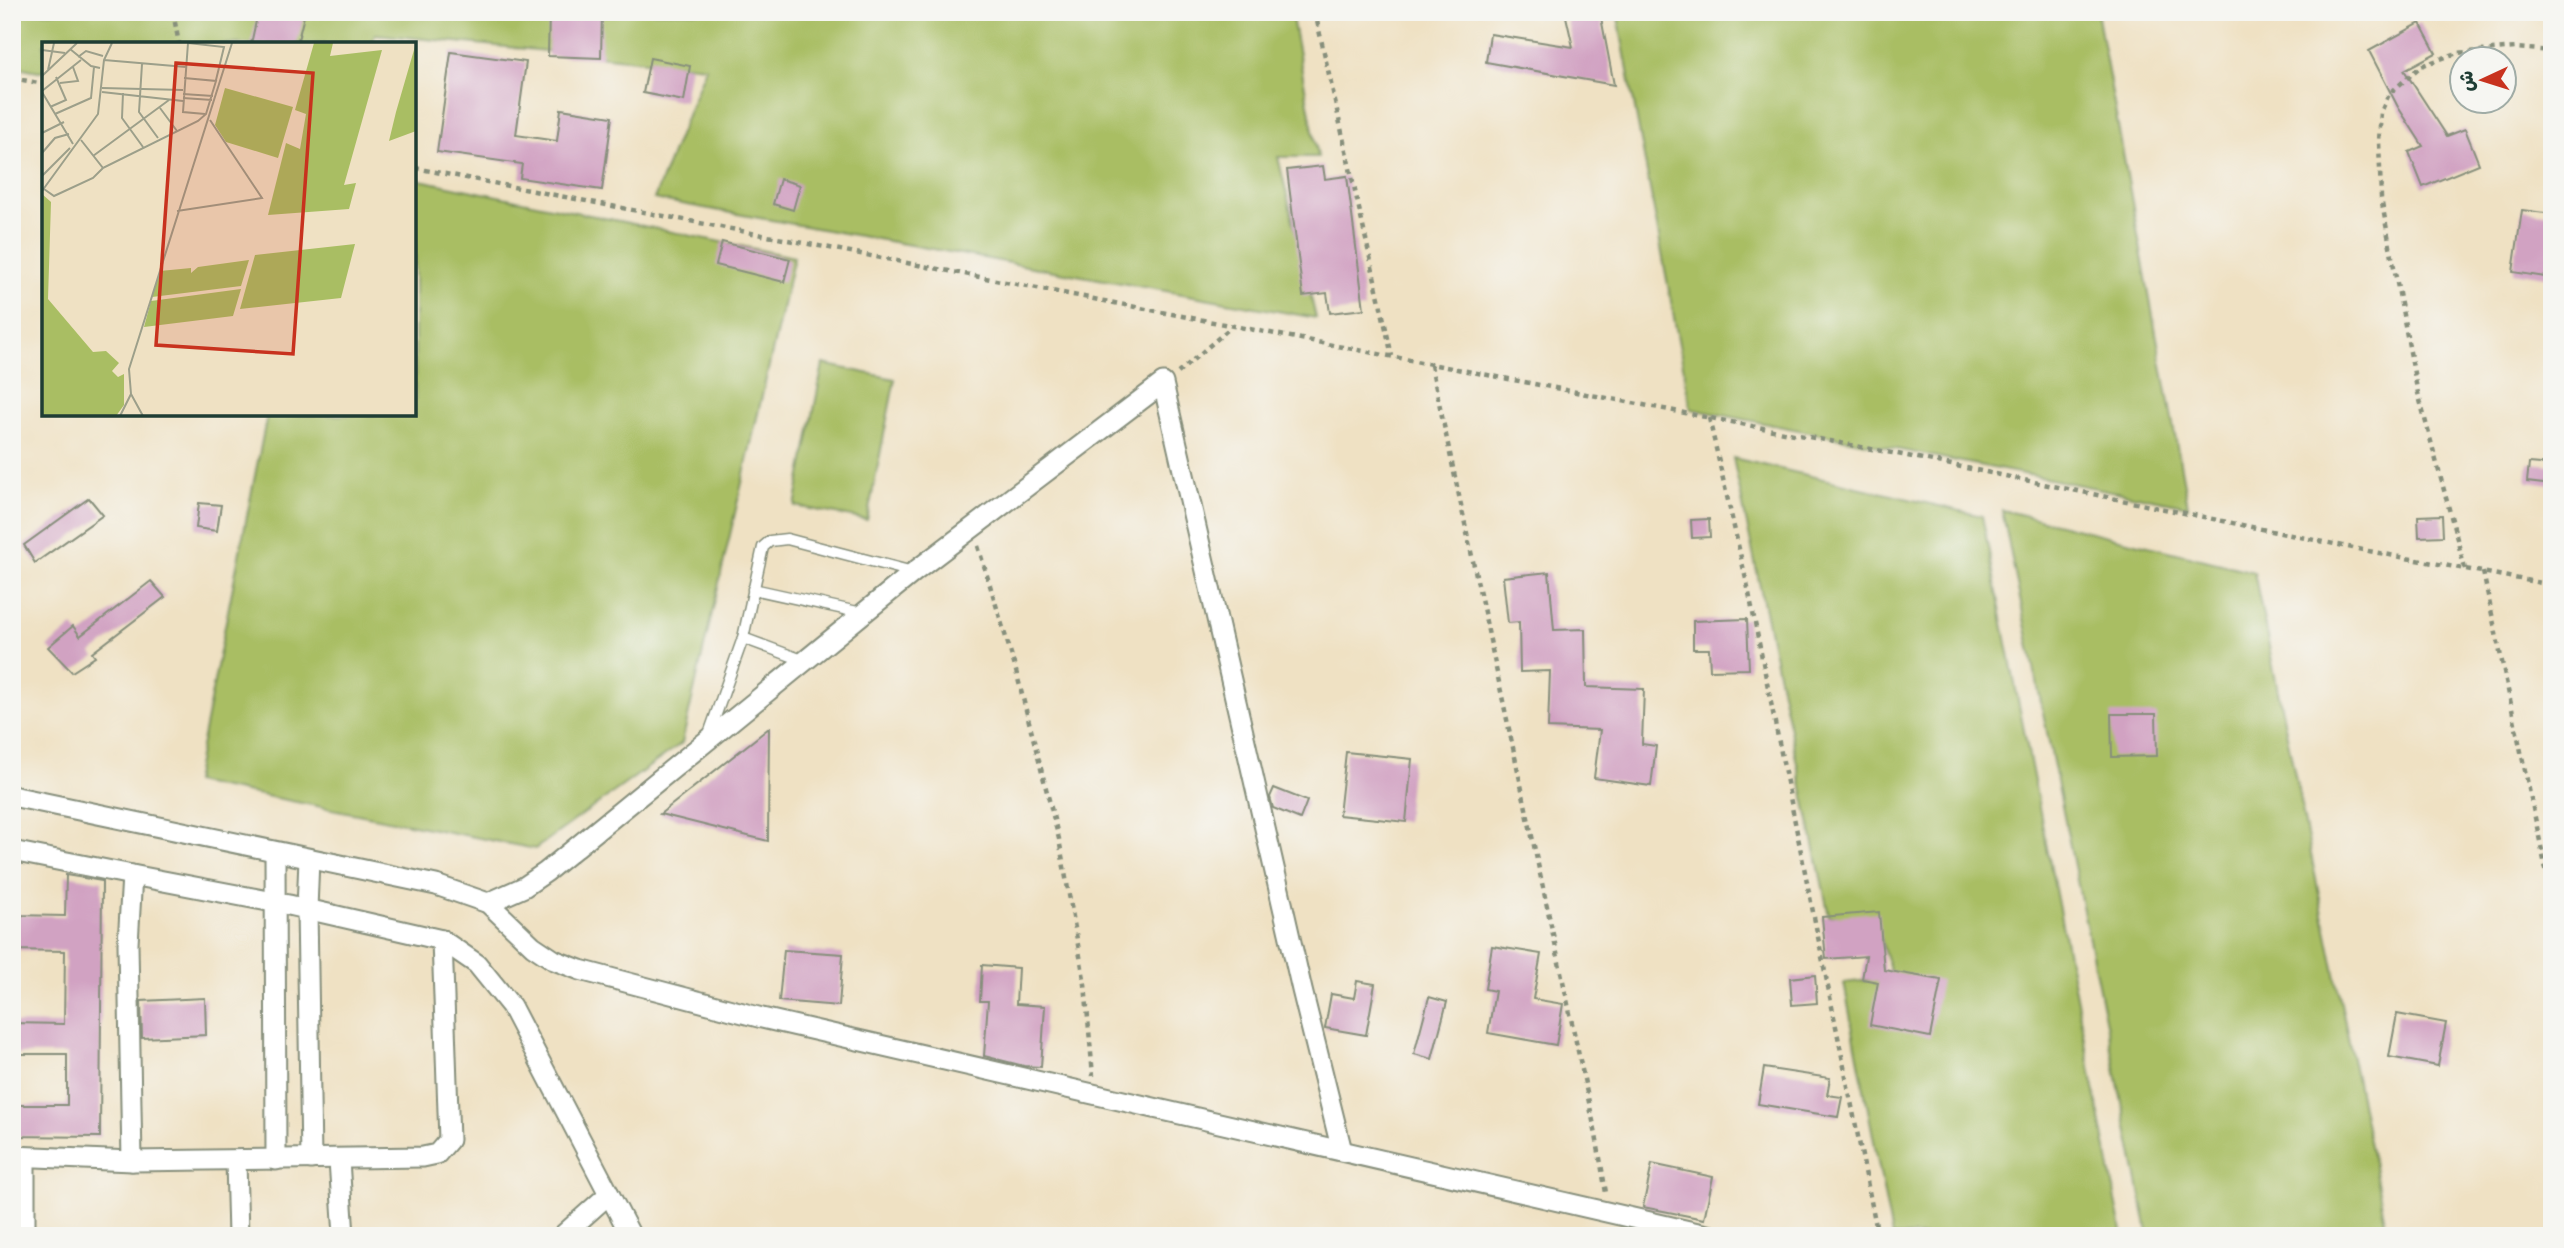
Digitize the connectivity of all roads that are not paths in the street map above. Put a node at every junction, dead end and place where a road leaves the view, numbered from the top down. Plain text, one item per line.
1 (914, 572) junction
2 (753, 589) junction
3 (864, 613) junction
4 (743, 638) junction
5 (805, 661) junction
6 (707, 738) junction
7 (12, 796) edge
8 (12, 851) edge
9 (275, 852) junction
10 (309, 859) junction
11 (132, 875) junction
12 (276, 902) junction
13 (488, 903) junction
14 (307, 909) junction
15 (442, 940) junction
16 (1342, 1152) junction
17 (19, 1156) edge
18 (311, 1159) junction
19 (276, 1160) junction
20 (339, 1160) junction
21 (132, 1161) junction
22 (236, 1161) junction
23 (609, 1194) junction
24 (25, 1236) edge
25 (238, 1236) edge
26 (344, 1236) edge
27 (562, 1236) edge
28 (631, 1236) edge
29 (1712, 1236) edge

1 - 2 lane
1 - 3 street
1 - 16 street
2 - 3 lane
2 - 4 lane
3 - 5 street
4 - 5 lane
4 - 6 lane
5 - 6 street
6 - 13 street
7 - 9 street
8 - 11 street
9 - 10 street
9 - 12 street
10 - 13 street
10 - 14 street
11 - 12 street
11 - 21 street
12 - 14 street
12 - 19 street
13 - 16 street
14 - 15 street
14 - 18 street
15 - 20 street
15 - 23 street
16 - 29 street
17 - 21 street
17 - 24 street
18 - 19 street
18 - 20 street
19 - 22 street
20 - 26 street
21 - 22 street
22 - 25 street
23 - 27 street
23 - 28 street

